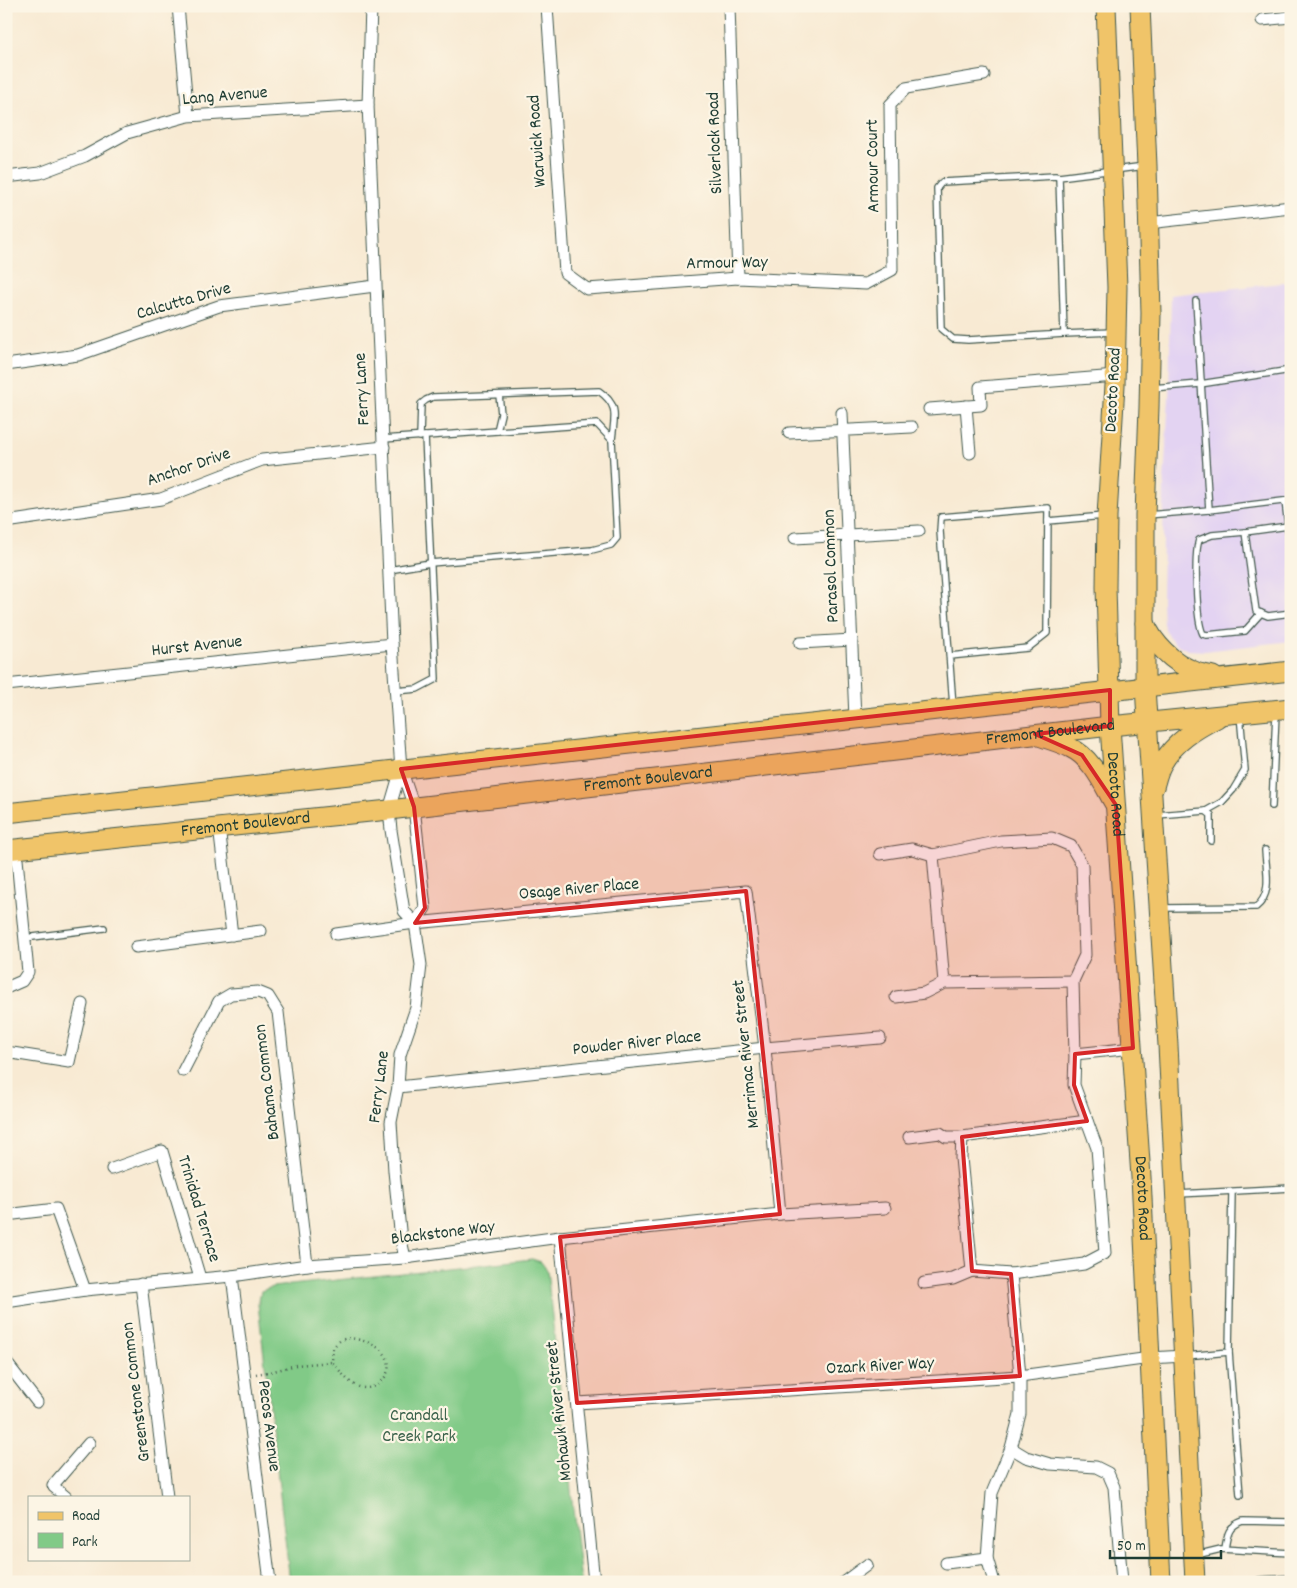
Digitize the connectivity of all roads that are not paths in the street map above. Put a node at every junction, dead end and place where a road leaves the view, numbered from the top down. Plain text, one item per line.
1 (178, 6) edge
2 (371, 6) edge
3 (547, 6) edge
4 (729, 6) edge
5 (1106, 6) edge
6 (1140, 6) edge
7 (1291, 17) edge
8 (1262, 20) dead end
9 (984, 75) dead end
10 (368, 105) junction
11 (188, 116) junction
12 (1147, 166) junction
13 (1113, 170) junction
14 (6, 177) edge
15 (1059, 177) junction
16 (1291, 207) edge
17 (1148, 223) junction
18 (892, 270) joint
19 (565, 273) joint
20 (738, 278) junction
21 (375, 286) junction
22 (1196, 301) dead end
23 (1116, 332) junction
24 (1064, 334) junction
25 (6, 365) edge
26 (1291, 370) edge
27 (1116, 376) junction
28 (1200, 384) junction
29 (1150, 388) junction
30 (499, 395) junction
31 (966, 406) junction
32 (929, 409) dead end
33 (842, 413) dead end
34 (912, 427) dead end
35 (843, 430) junction
36 (497, 431) junction
37 (789, 433) dead end
38 (423, 437) junction
39 (612, 440) junction
40 (384, 443) junction
41 (970, 453) dead end
42 (1288, 501) edge
43 (1209, 510) junction
44 (1145, 515) junction
45 (1107, 516) junction
46 (1048, 521) junction
47 (6, 522) edge
48 (1288, 526) junction
49 (919, 531) dead end
50 (1245, 532) junction
51 (848, 534) junction
52 (794, 538) dead end
53 (1291, 552) edge
54 (430, 563) junction
55 (389, 570) junction
56 (1261, 613) junction
57 (1291, 613) edge
58 (1144, 618) junction
59 (852, 640) junction
60 (800, 643) dead end
61 (392, 644) junction
62 (950, 656) junction
63 (1291, 671) edge
64 (1226, 678) junction
65 (6, 686) edge
66 (1145, 687) junction
67 (1110, 690) junction
68 (396, 691) junction
69 (954, 708) junction
70 (1284, 708) edge
71 (1232, 714) junction
72 (855, 718) junction
73 (1146, 722) junction
74 (1110, 726) junction
75 (1035, 734) junction
76 (401, 769) junction
77 (1151, 795) junction
78 (1116, 805) junction
79 (1272, 806) dead end
80 (414, 807) junction
81 (389, 810) junction
82 (1206, 811) junction
83 (6, 813) edge
84 (1152, 816) junction
85 (219, 827) junction
86 (1211, 841) dead end
87 (11, 850) edge
88 (1265, 850) dead end
89 (880, 854) dead end
90 (933, 855) junction
91 (746, 891) joint
92 (1159, 908) junction
93 (415, 923) junction
94 (104, 928) dead end
95 (261, 931) dead end
96 (336, 934) dead end
97 (232, 935) junction
98 (25, 938) junction
99 (136, 947) dead end
100 (1073, 981) junction
101 (944, 983) junction
102 (6, 988) edge
103 (896, 997) dead end
104 (82, 1004) dead end
105 (880, 1038) dead end
106 (765, 1048) junction
107 (1133, 1048) junction
108 (6, 1052) edge
109 (1075, 1054) junction
110 (183, 1071) dead end
111 (398, 1087) junction
112 (1087, 1121) junction
113 (909, 1137) dead end
114 (962, 1137) junction
115 (112, 1169) dead end
116 (1291, 1188) edge
117 (1232, 1192) junction
118 (1176, 1194) junction
119 (885, 1208) dead end
120 (780, 1214) junction
121 (6, 1215) edge
122 (560, 1237) junction
123 (405, 1258) junction
124 (307, 1265) junction
125 (972, 1271) junction
126 (1011, 1274) junction
127 (232, 1276) junction
128 (200, 1278) junction
129 (141, 1284) junction
130 (924, 1284) dead end
131 (85, 1290) junction
132 (6, 1302) edge
133 (1229, 1352) junction
134 (1184, 1356) junction
135 (1150, 1358) junction
136 (6, 1362) edge
137 (1020, 1376) junction
138 (37, 1402) dead end
139 (577, 1402) junction
140 (90, 1443) dead end
141 (1011, 1448) junction
142 (1240, 1495) dead end
143 (65, 1496) edge
144 (167, 1496) edge
145 (1291, 1522) edge
146 (1225, 1549) junction
147 (1291, 1553) edge
148 (1194, 1556) junction
149 (987, 1558) junction
150 (946, 1563) dead end
151 (868, 1565) dead end
152 (1291, 1578) edge
153 (270, 1582) edge
154 (594, 1582) edge
155 (844, 1582) edge
156 (994, 1582) edge
157 (1122, 1582) edge
158 (1162, 1582) edge
159 (1195, 1582) edge
160 (1256, 1582) edge

1 - 11 street
2 - 10 street, Ferry Lane
3 - 19 street, Warwick Road
4 - 20 street, Silverlock Road
5 - 13 main road, Decoto Road
6 - 12 main road, Decoto Road
7 - 8 street
9 - 18 street, Armour Court
10 - 11 street, Lang Avenue
10 - 21 street, Ferry Lane
11 - 14 street, Lang Avenue
12 - 13 lane
12 - 17 main road, Decoto Road
13 - 15 lane
13 - 23 main road, Decoto Road
15 - 24 lane
15 - 24 lane
16 - 17 street
17 - 29 main road, Decoto Road
18 - 20 street, Armour Way
19 - 20 street, Armour Way
21 - 25 street, Calcutta Drive
21 - 40 street, Ferry Lane
22 - 28 lane
23 - 24 lane
23 - 27 main road, Decoto Road
26 - 28 lane
27 - 31 street
27 - 45 main road, Decoto Road
28 - 29 lane
28 - 43 lane
29 - 44 main road, Decoto Road
30 - 36 lane
30 - 38 lane
30 - 39 lane
31 - 32 street
31 - 41 street
33 - 35 street, Parasol Common
34 - 35 street
35 - 37 street
35 - 51 street, Parasol Common
36 - 38 lane
36 - 39 lane
38 - 40 lane
38 - 54 lane
39 - 54 lane
40 - 47 street, Anchor Drive
40 - 55 street, Ferry Lane
42 - 43 lane
42 - 48 lane
43 - 44 lane
44 - 58 main road, Decoto Road
45 - 46 lane
45 - 67 main road, Decoto Road
46 - 62 lane
46 - 62 lane
48 - 50 lane
48 - 53 lane
49 - 51 street
50 - 56 lane
50 - 56 lane
51 - 52 street
51 - 59 street, Parasol Common
54 - 55 lane
54 - 68 lane
55 - 61 street, Ferry Lane
56 - 57 lane
58 - 64 main road
58 - 66 main road, Decoto Road
59 - 60 street
59 - 72 street, Parasol Common
61 - 65 street, Hurst Avenue
61 - 68 street, Ferry Lane
62 - 69 lane
63 - 64 main road, Fremont Boulevard
64 - 66 main road, Fremont Boulevard
66 - 67 main road, Fremont Boulevard
66 - 73 main road, Decoto Road
67 - 69 main road, Fremont Boulevard
67 - 74 main road, Decoto Road
68 - 76 street, Ferry Lane
69 - 72 main road, Fremont Boulevard
70 - 71 main road, Fremont Boulevard
70 - 79 lane
71 - 73 main road, Fremont Boulevard
71 - 77 main road
71 - 82 lane
72 - 76 main road, Fremont Boulevard
73 - 74 main road, Fremont Boulevard
73 - 77 main road, Decoto Road
74 - 75 main road, Fremont Boulevard
74 - 78 main road, Decoto Road
75 - 78 main road
75 - 80 main road, Fremont Boulevard
76 - 80 street, Ferry Lane
76 - 81 street, Ferry Lane
76 - 83 main road, Fremont Boulevard
77 - 84 main road, Decoto Road
78 - 107 main road, Decoto Road
80 - 81 main road, Fremont Boulevard
80 - 93 street, Ferry Lane
81 - 85 main road, Fremont Boulevard
81 - 93 street, Ferry Lane
82 - 84 lane
82 - 86 lane
84 - 92 main road, Decoto Road
85 - 87 main road, Fremont Boulevard
85 - 97 street
87 - 98 street
88 - 92 lane
89 - 90 street
90 - 100 street
90 - 101 street
91 - 93 street, Osage River Place
91 - 106 street, Merrimac River Street
92 - 118 main road, Decoto Road
93 - 96 street, Osage River Place
93 - 111 street, Ferry Lane
94 - 98 lane
95 - 97 street
97 - 99 street
98 - 102 street
100 - 101 street
100 - 109 street
101 - 103 street
104 - 108 street
105 - 106 street, Powder River Place
106 - 111 street, Powder River Place
106 - 120 street, Merrimac River Street
107 - 109 street
107 - 135 main road, Decoto Road
109 - 112 street
110 - 124 street, Bahama Common
111 - 123 street, Ferry Lane
112 - 114 street
112 - 126 street
113 - 114 street
114 - 125 street
115 - 128 street, Trinidad Terrace
116 - 117 lane
117 - 118 lane
117 - 133 lane
118 - 134 main road, Decoto Road
119 - 120 street, Blackstone Way
120 - 122 street, Blackstone Way
121 - 131 street
122 - 123 street, Blackstone Way
122 - 139 street, Mohawk River Street
123 - 124 street, Blackstone Way
124 - 127 street, Blackstone Way
125 - 126 street
125 - 130 street
126 - 137 street
127 - 128 street, Blackstone Way
127 - 153 street, Pecos Avenue
128 - 129 street, Blackstone Way
129 - 131 street, Blackstone Way
129 - 144 street, Greenstone Common
131 - 132 street, Blackstone Way
133 - 134 lane
133 - 142 lane
134 - 135 street, Ozark River Way
134 - 148 main road, Decoto Road
135 - 137 street, Ozark River Way
135 - 158 main road, Decoto Road
136 - 138 street
137 - 139 street, Ozark River Way
137 - 141 street
139 - 154 street, Mohawk River Street
140 - 143 street
141 - 149 street
141 - 157 street
145 - 146 lane
146 - 147 lane
146 - 148 lane
148 - 159 main road, Decoto Road
149 - 150 street
149 - 156 street
151 - 155 street
152 - 160 lane

